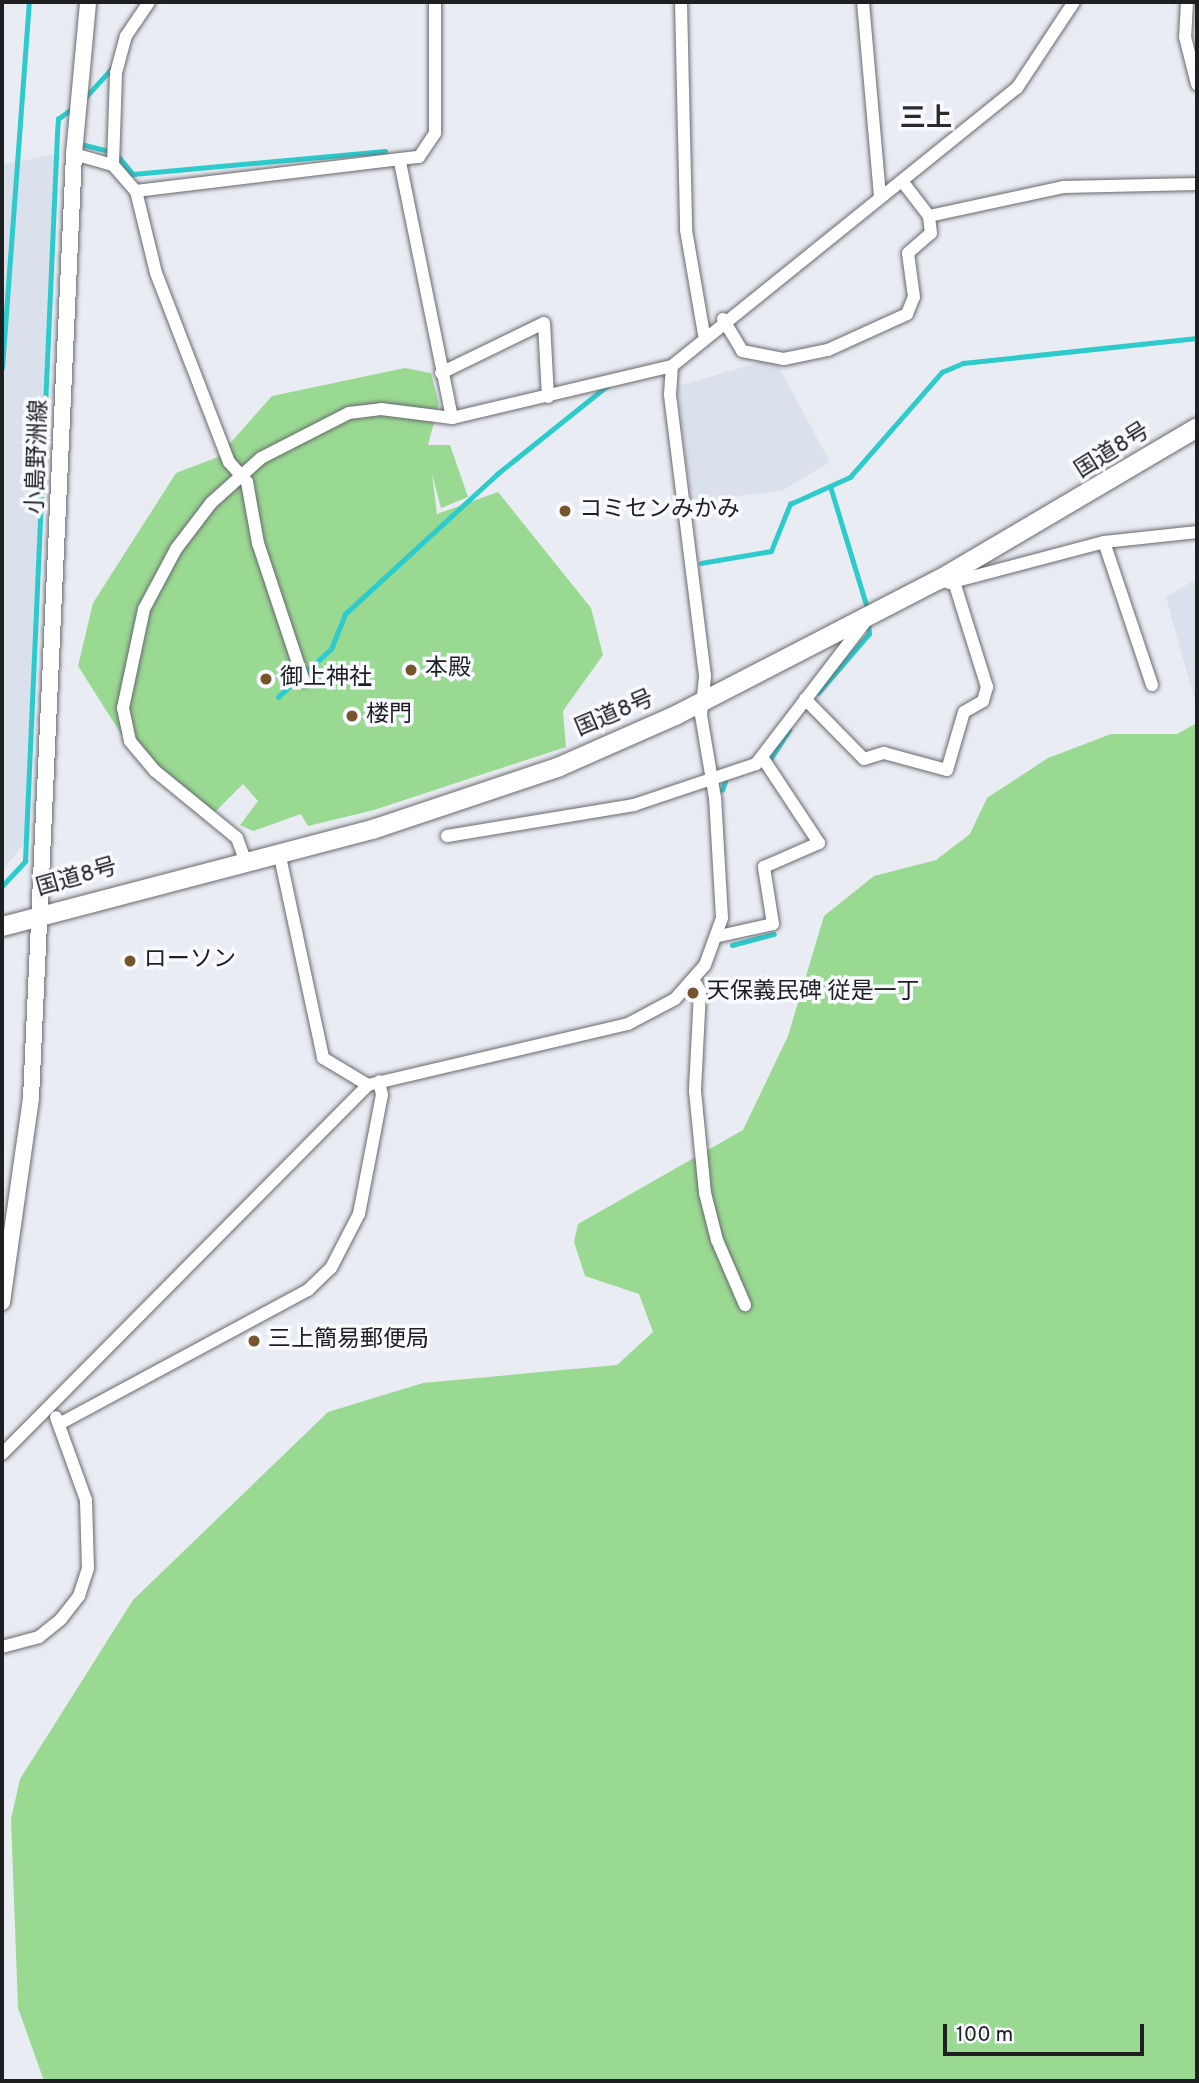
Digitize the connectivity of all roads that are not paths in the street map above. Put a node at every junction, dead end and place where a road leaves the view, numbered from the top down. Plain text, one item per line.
1 (88, 2) edge
2 (149, 2) edge
3 (435, 2) edge
4 (681, 2) edge
5 (863, 2) edge
6 (1074, 2) edge
7 (1187, 2) edge
8 (1197, 84) edge
9 (74, 154) junction
10 (400, 162) junction
11 (113, 165) junction
12 (902, 181) junction
13 (1197, 184) edge
14 (136, 191) junction
15 (880, 197) junction
16 (929, 216) junction
17 (723, 318) junction
18 (704, 334) junction
19 (672, 366) junction
20 (441, 373) junction
21 (548, 397) junction
22 (452, 418) junction
23 (1197, 428) edge
24 (242, 476) junction
25 (1197, 532) edge
26 (1104, 542) junction
27 (947, 582) junction
28 (870, 615) junction
29 (304, 681) dead end
30 (1152, 685) dead end
31 (703, 698) junction
32 (805, 699) junction
33 (762, 757) junction
34 (714, 783) junction
35 (447, 835) dead end
36 (279, 852) junction
37 (245, 860) junction
38 (40, 914) junction
39 (2, 926) edge
40 (719, 936) junction
41 (693, 979) junction
42 (374, 1083) junction
43 (2, 1301) edge
44 (745, 1305) dead end
45 (49, 1410) junction
46 (61, 1423) junction
47 (2, 1454) edge
48 (2, 1647) edge

1 - 9 main road, 小島野洲線
2 - 11 street
3 - 10 street
4 - 18 street
5 - 15 street
6 - 12 street
7 - 8 street
9 - 11 street
9 - 38 main road, 小島野洲線
10 - 14 street
10 - 20 street
11 - 14 street
12 - 15 street
12 - 16 street
13 - 16 street
14 - 24 street
15 - 17 street
16 - 17 street
17 - 18 street
18 - 19 street
19 - 21 street
19 - 31 street
20 - 21 street
20 - 22 street
21 - 22 street
22 - 24 street
23 - 27 highway, 国道8号
24 - 29 street
24 - 37 street
25 - 26 street
26 - 27 street
26 - 30 street
27 - 28 highway, 国道8号
27 - 32 street
28 - 31 highway, 国道8号
28 - 32 street
31 - 34 street
31 - 36 highway, 国道8号
32 - 33 street
33 - 34 street
33 - 40 street
34 - 35 street
34 - 40 street
36 - 37 highway, 国道8号
36 - 42 street
37 - 38 highway, 国道8号
38 - 39 highway, 国道8号
38 - 43 main road, 小島野洲線
40 - 41 street
41 - 42 street
41 - 44 street
42 - 45 street
42 - 46 street
45 - 46 street
45 - 47 street
46 - 48 street

